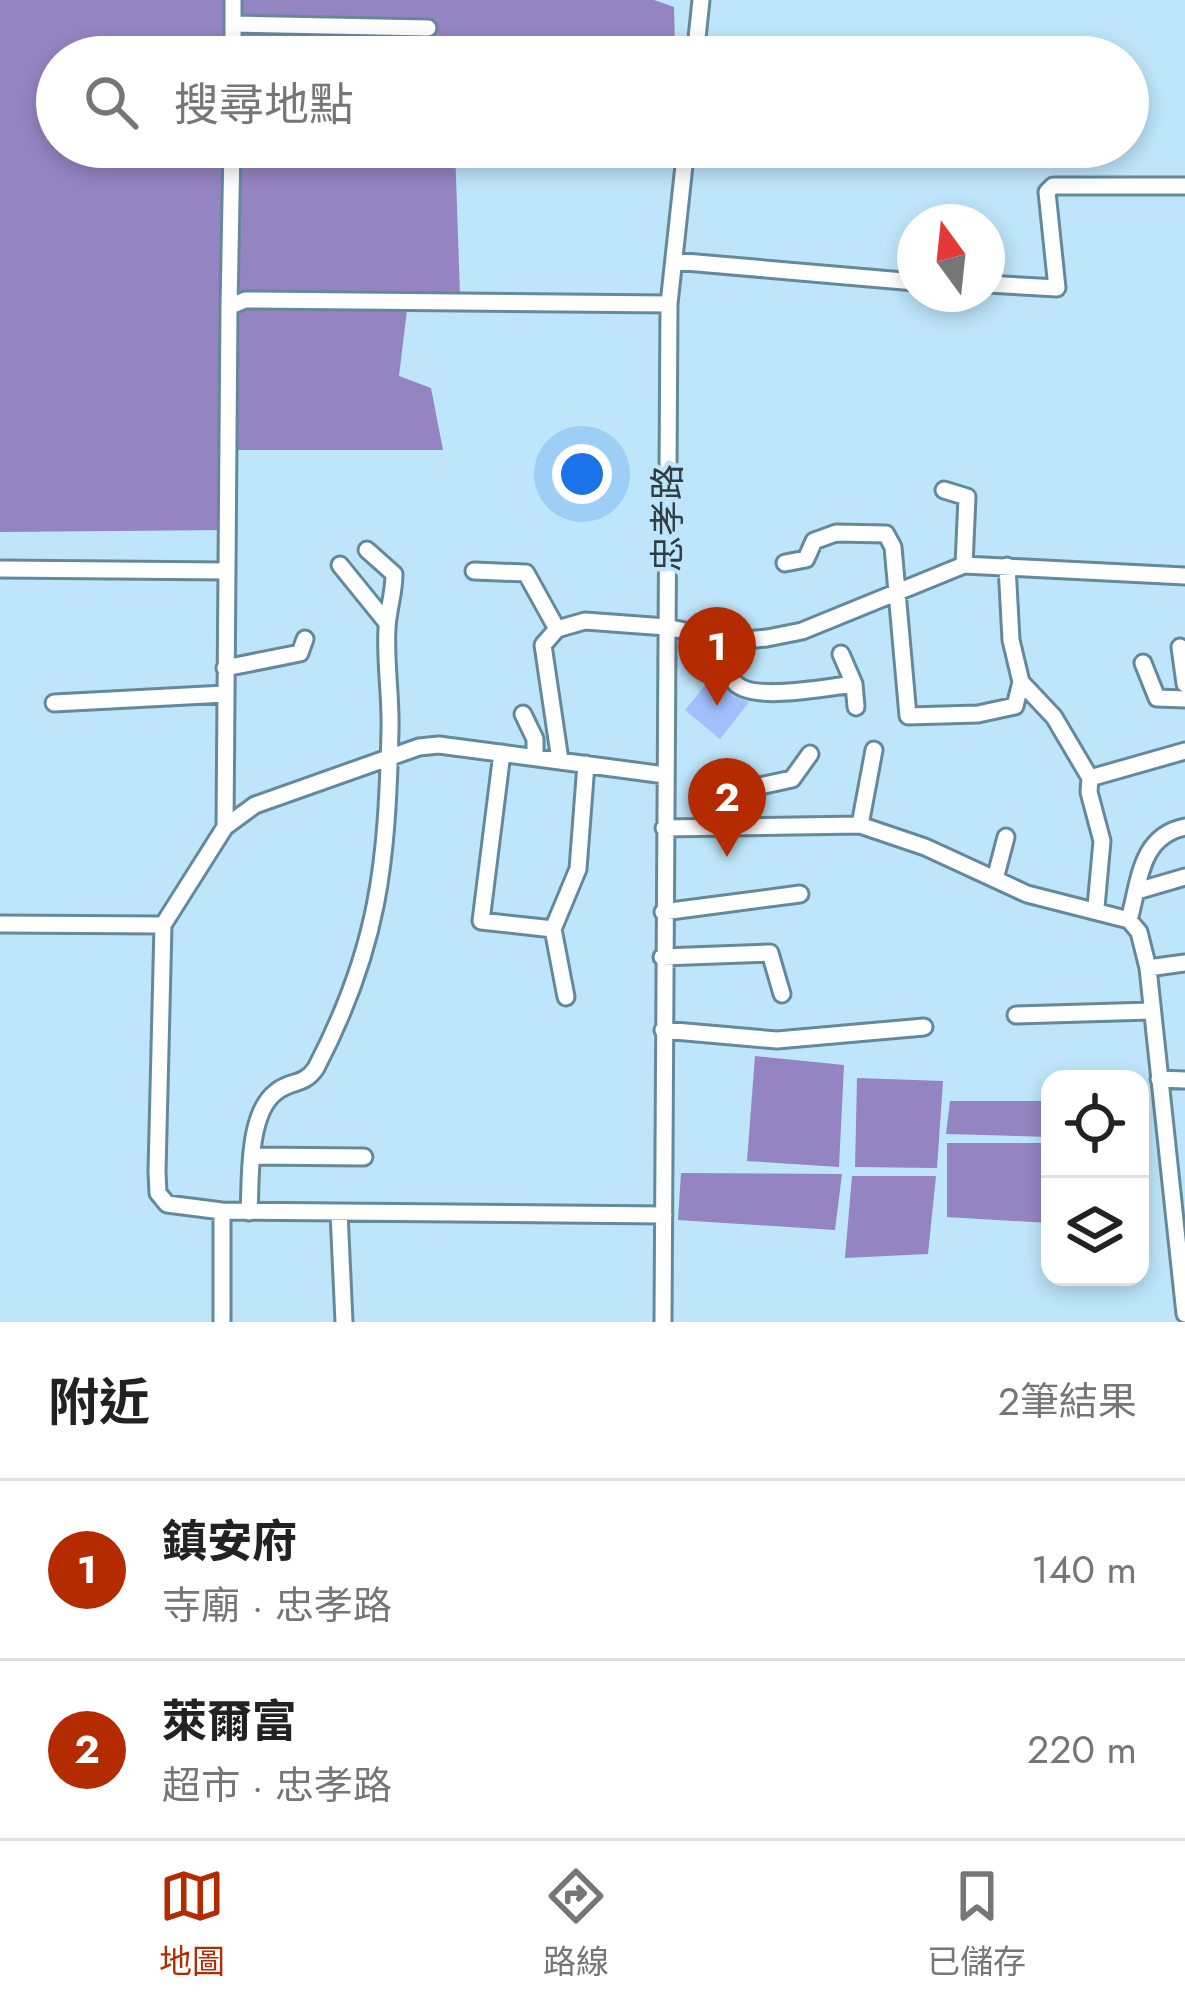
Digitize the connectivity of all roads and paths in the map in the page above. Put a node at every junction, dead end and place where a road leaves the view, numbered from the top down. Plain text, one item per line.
1 (233, 0) edge
2 (701, 0) edge
3 (234, 24) junction
4 (428, 28) dead end
5 (234, 36) edge
6 (697, 36) edge
7 (232, 168) edge
8 (684, 168) edge
9 (1185, 186) edge
10 (674, 261) junction
11 (897, 280) edge
12 (1005, 285) edge
13 (669, 304) junction
14 (229, 307) junction
15 (944, 490) dead end
16 (367, 550) dead end
17 (785, 563) dead end
18 (340, 565) dead end
19 (964, 565) junction
20 (1007, 566) junction
21 (0, 569) edge
22 (226, 571) junction
23 (474, 571) dead end
24 (1185, 576) edge
25 (894, 592) junction
26 (387, 623) junction
27 (667, 627) junction
28 (557, 629) junction
29 (305, 639) dead end
30 (734, 641) junction
31 (1180, 647) dead end
32 (841, 654) dead end
33 (1143, 662) dead end
34 (225, 668) junction
35 (1021, 682) junction
36 (854, 684) junction
37 (1185, 684) edge
38 (225, 694) junction
39 (1185, 698) edge
40 (54, 703) dead end
41 (856, 707) dead end
42 (524, 714) dead end
43 (874, 750) dead end
44 (1185, 751) edge
45 (502, 753) junction
46 (810, 754) dead end
47 (535, 758) junction
48 (560, 760) junction
49 (388, 761) junction
50 (586, 764) junction
51 (665, 775) junction
52 (1090, 778) junction
53 (860, 825) junction
54 (749, 826) junction
55 (225, 827) junction
56 (1185, 827) edge
57 (664, 828) junction
58 (1006, 837) dead end
59 (1185, 877) edge
60 (995, 879) junction
61 (1137, 891) junction
62 (800, 894) dead end
63 (1096, 907) junction
64 (663, 912) junction
65 (1129, 920) junction
66 (0, 924) edge
67 (163, 925) junction
68 (554, 929) junction
69 (662, 957) junction
70 (1185, 963) edge
71 (1148, 968) junction
72 (782, 994) dead end
73 (566, 997) dead end
74 (1151, 1011) junction
75 (1016, 1015) dead end
76 (924, 1027) dead end
77 (663, 1030) junction
78 (1159, 1079) junction
79 (1185, 1080) edge
80 (253, 1156) junction
81 (364, 1157) dead end
82 (222, 1211) junction
83 (249, 1211) junction
84 (340, 1212) junction
85 (664, 1215) junction
86 (1185, 1314) edge
87 (222, 1322) edge
88 (344, 1322) edge
89 (663, 1322) edge

1 - 3 street
2 - 6 street
3 - 4 street
3 - 5 street
7 - 14 street
8 - 10 street, 忠孝路
9 - 12 street
10 - 11 street
10 - 13 street, 忠孝路
13 - 14 street
13 - 27 street, 忠孝路
14 - 22 street
15 - 19 street
16 - 26 street
17 - 25 street
18 - 26 street
19 - 20 street
19 - 25 street
20 - 24 street
20 - 35 street
21 - 22 street
22 - 34 street
23 - 28 street
25 - 30 street
25 - 35 street
26 - 49 street
27 - 28 street
27 - 30 street
27 - 51 street, 忠孝路
28 - 48 street
29 - 34 street
30 - 36 street
31 - 37 street
32 - 36 street
33 - 39 street
34 - 38 street
35 - 52 street
36 - 41 street
38 - 40 street
38 - 55 street
42 - 47 street
43 - 53 street
44 - 52 street
45 - 47 street
45 - 49 street
45 - 68 street
46 - 54 street
47 - 48 street
48 - 50 street
49 - 55 street
49 - 80 street
50 - 51 street
50 - 68 street
51 - 57 street, 忠孝路
52 - 63 street
53 - 54 street
53 - 60 street
54 - 57 street
55 - 67 street
56 - 61 street
57 - 64 street, 忠孝路
58 - 60 street
59 - 61 street
60 - 63 street
61 - 65 street
62 - 64 street
63 - 65 street
64 - 69 street, 忠孝路
65 - 71 street
66 - 67 street
67 - 82 street
68 - 73 street
69 - 72 street
69 - 77 street, 忠孝路
70 - 71 street
71 - 74 street
74 - 75 street
74 - 78 street
76 - 77 street
77 - 85 street, 忠孝路
78 - 79 street
78 - 86 street
80 - 81 street
80 - 83 street
82 - 83 street
82 - 87 street
83 - 84 street
84 - 85 street
84 - 88 street
85 - 89 street, 忠孝路

